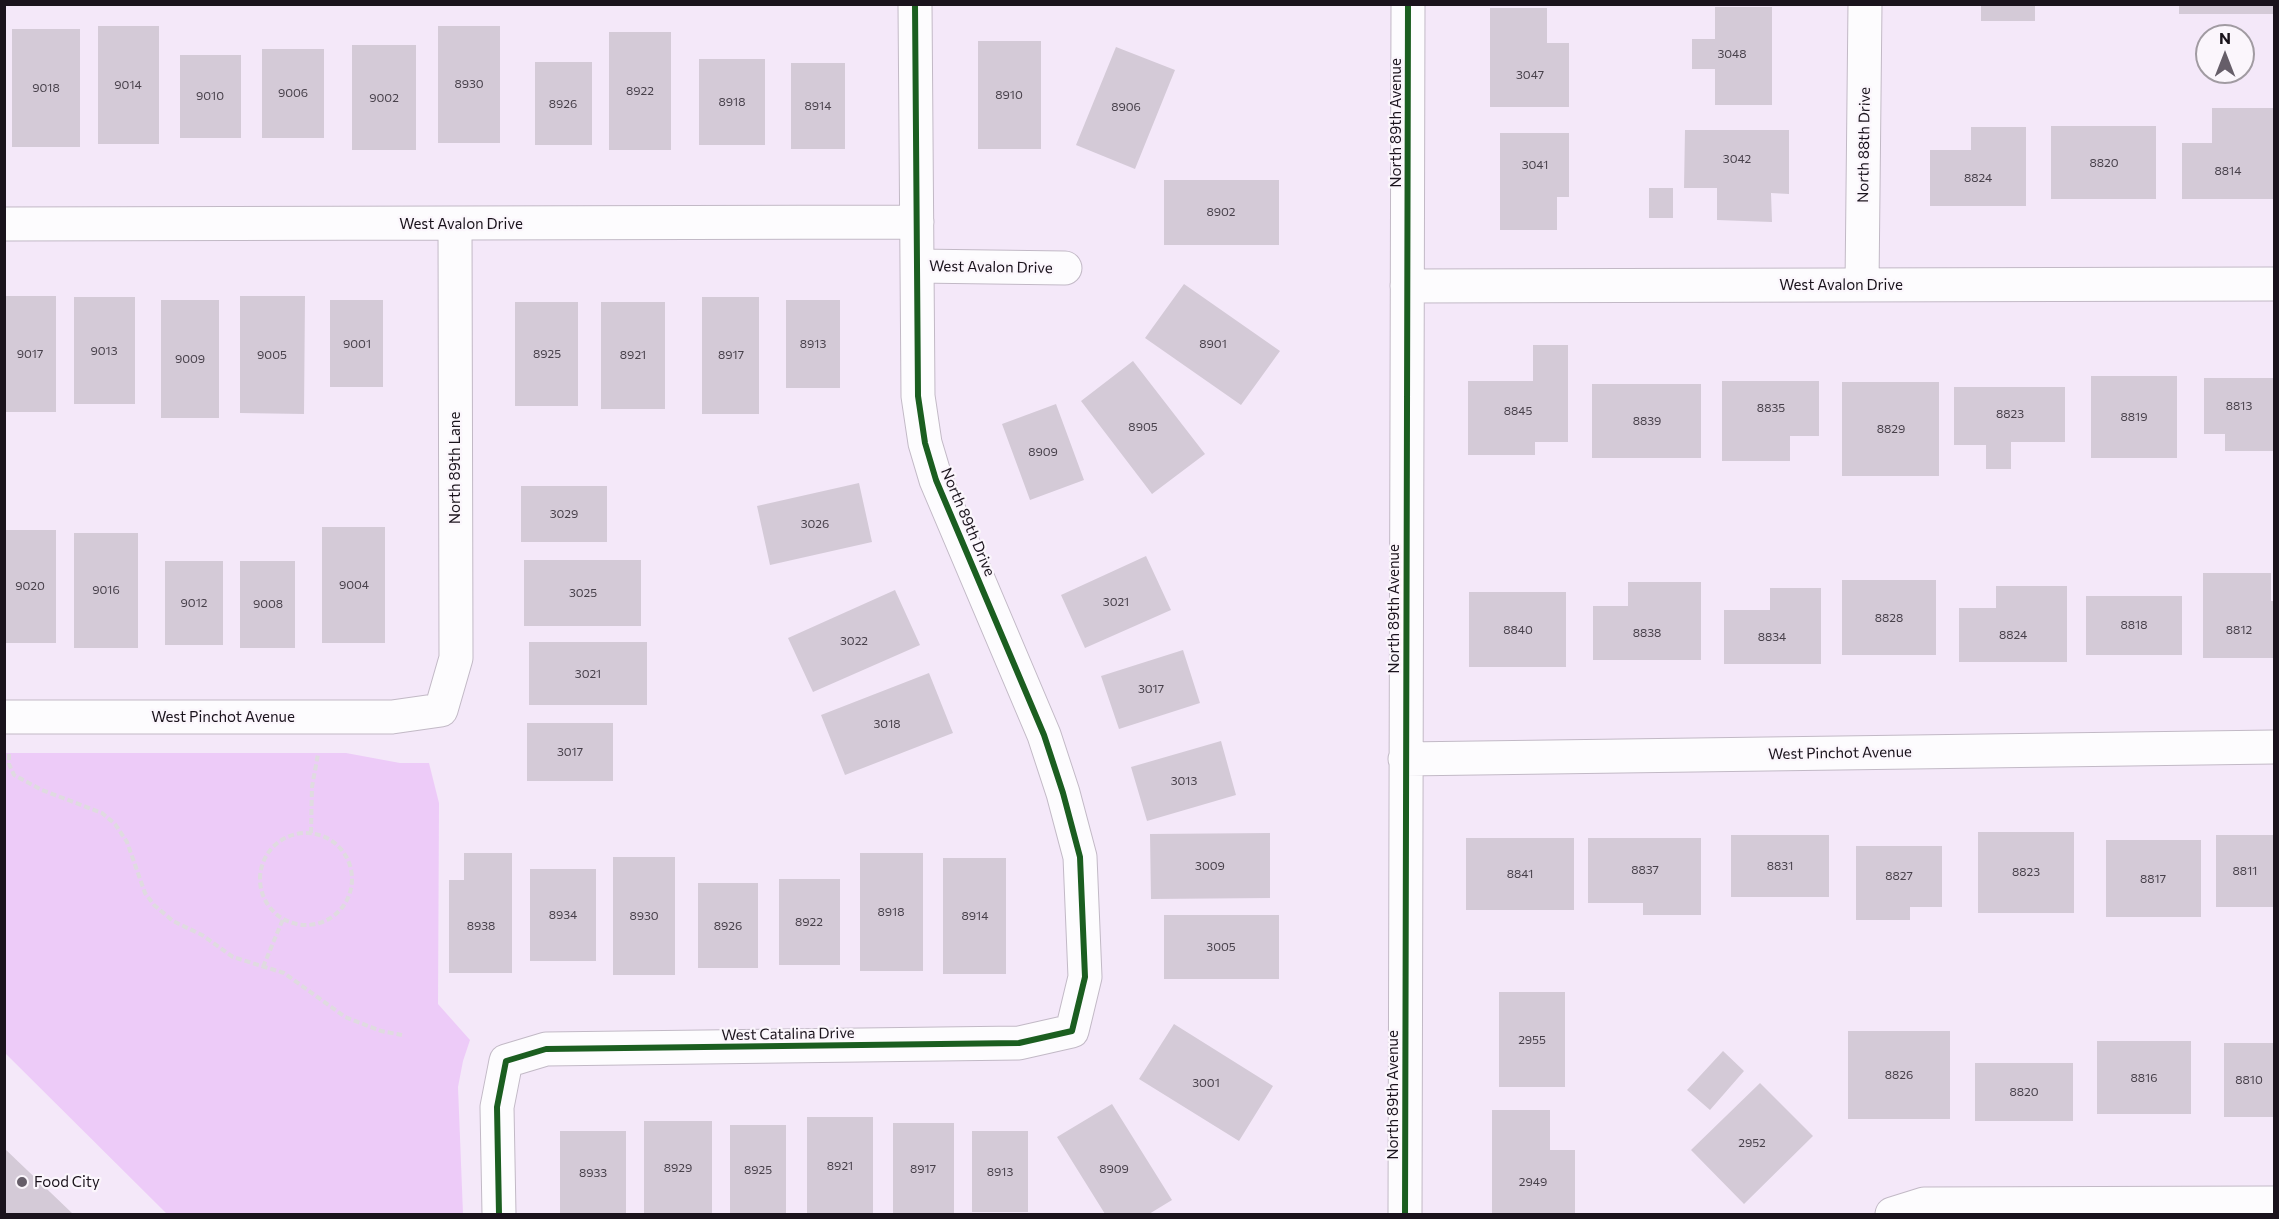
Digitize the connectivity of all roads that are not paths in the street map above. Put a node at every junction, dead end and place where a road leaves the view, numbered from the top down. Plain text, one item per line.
1 (915, 4) edge
2 (1408, 4) edge
3 (1865, 4) edge
4 (916, 222) junction
5 (4, 224) edge
6 (455, 224) junction
7 (916, 266) junction
8 (1065, 268) dead end
9 (2274, 284) edge
10 (1862, 285) junction
11 (1407, 286) junction
12 (441, 710) joint
13 (4, 717) edge
14 (2274, 747) edge
15 (1405, 759) junction
16 (1072, 1031) joint
17 (2274, 1203) edge
18 (499, 1215) edge
19 (1405, 1215) edge
20 (1892, 1215) edge

1 - 4 street, North 89th Drive
2 - 11 street, North 89th Avenue
3 - 10 street, North 88th Drive
4 - 6 street, West Avalon Drive
4 - 7 street, North 89th Drive
5 - 6 street, West Avalon Drive
6 - 12 street, North 89th Lane
7 - 8 street, West Avalon Drive
7 - 16 street, North 89th Drive
9 - 10 street, West Avalon Drive
10 - 11 street, West Avalon Drive
11 - 15 street, North 89th Avenue
12 - 13 street, West Pinchot Avenue
14 - 15 street, West Pinchot Avenue
15 - 19 street, North 89th Avenue
16 - 18 street, West Catalina Drive
17 - 20 street

